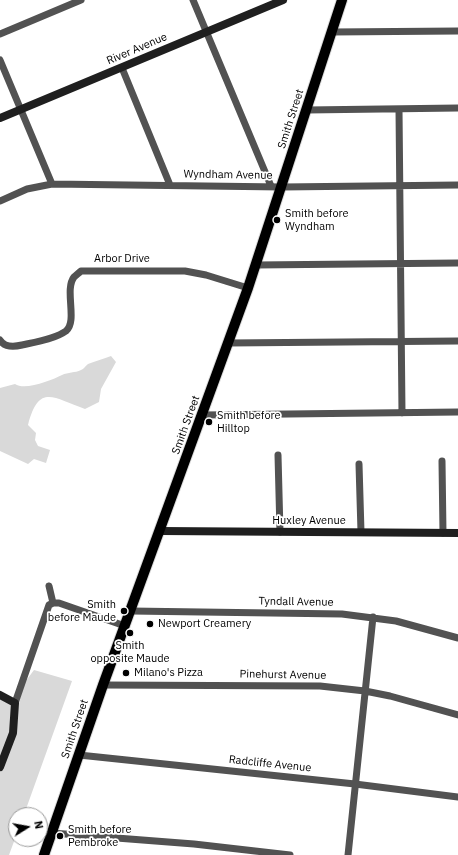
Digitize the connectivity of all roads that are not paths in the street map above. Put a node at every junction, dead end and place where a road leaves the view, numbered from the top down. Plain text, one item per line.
1 (81, 0) edge
2 (193, 0) edge
3 (283, 0) edge
4 (342, 0) edge
5 (458, 31) edge
6 (206, 32) junction
7 (332, 32) junction
8 (0, 34) edge
9 (0, 60) edge
10 (122, 68) junction
11 (458, 108) edge
12 (21, 109) junction
13 (399, 109) junction
14 (307, 110) junction
15 (0, 118) edge
16 (52, 184) junction
17 (170, 185) junction
18 (458, 185) edge
19 (271, 186) junction
20 (400, 186) junction
21 (282, 187) junction
22 (0, 201) edge
23 (458, 263) edge
24 (400, 264) junction
25 (256, 265) junction
26 (248, 288) junction
27 (0, 340) edge
28 (458, 341) edge
29 (401, 342) junction
30 (229, 343) junction
31 (402, 412) junction
32 (458, 412) edge
33 (203, 415) junction
34 (278, 455) dead end
35 (442, 461) dead end
36 (359, 464) dead end
37 (160, 531) junction
38 (280, 532) junction
39 (362, 532) junction
40 (443, 533) junction
41 (458, 533) edge
42 (49, 586) dead end
43 (53, 603) junction
44 (131, 611) junction
45 (373, 617) junction
46 (125, 626) junction
47 (458, 638) edge
48 (104, 685) junction
49 (365, 691) junction
50 (0, 695) edge
51 (15, 703) junction
52 (458, 716) edge
53 (79, 755) junction
54 (0, 768) edge
55 (355, 784) junction
56 (458, 797) edge
57 (52, 833) junction
58 (44, 855) edge
59 (290, 855) edge
60 (348, 855) edge

1 - 8 street
2 - 6 street
3 - 6 street, River Avenue
4 - 7 main road, Smith Street
5 - 7 street
6 - 10 street, River Avenue
6 - 19 street
7 - 14 main road, Smith Street
9 - 12 street
10 - 12 street, River Avenue
10 - 17 street
11 - 13 street
12 - 15 street, River Avenue
12 - 16 street
13 - 14 street
13 - 20 street
14 - 21 main road, Smith Street
16 - 17 street, Wyndham Avenue
16 - 22 street, Wyndham Avenue
17 - 19 street, Wyndham Avenue
18 - 20 street, Wyndham Avenue
19 - 21 street, Wyndham Avenue
20 - 21 street, Wyndham Avenue
20 - 24 street
21 - 25 main road, Smith Street
23 - 24 street
24 - 25 street
24 - 29 street
25 - 26 main road, Smith Street
26 - 27 street, Arbor Drive
26 - 30 main road, Smith Street
28 - 29 street
29 - 30 street
29 - 31 street
30 - 33 main road, Smith Street
31 - 32 street
31 - 33 street
33 - 37 main road, Smith Street
34 - 38 street
35 - 40 street
36 - 39 street
37 - 38 street, Huxley Avenue
37 - 44 main road, Smith Street
38 - 39 street, Huxley Avenue
39 - 40 street, Huxley Avenue
40 - 41 street, Huxley Avenue
42 - 43 street
43 - 46 street
43 - 51 street
44 - 45 street, Tyndall Avenue
44 - 46 main road, Smith Street
45 - 47 street, Tyndall Avenue
45 - 49 street
46 - 48 main road, Smith Street
48 - 49 street, Pinehurst Avenue
48 - 53 main road, Smith Street
49 - 52 street, Pinehurst Avenue
49 - 55 street
50 - 51 street
51 - 54 street
53 - 55 street, Radcliffe Avenue
53 - 57 main road, Smith Street
55 - 56 street, Radcliffe Avenue
55 - 60 street
57 - 58 main road, Smith Street
57 - 59 street

